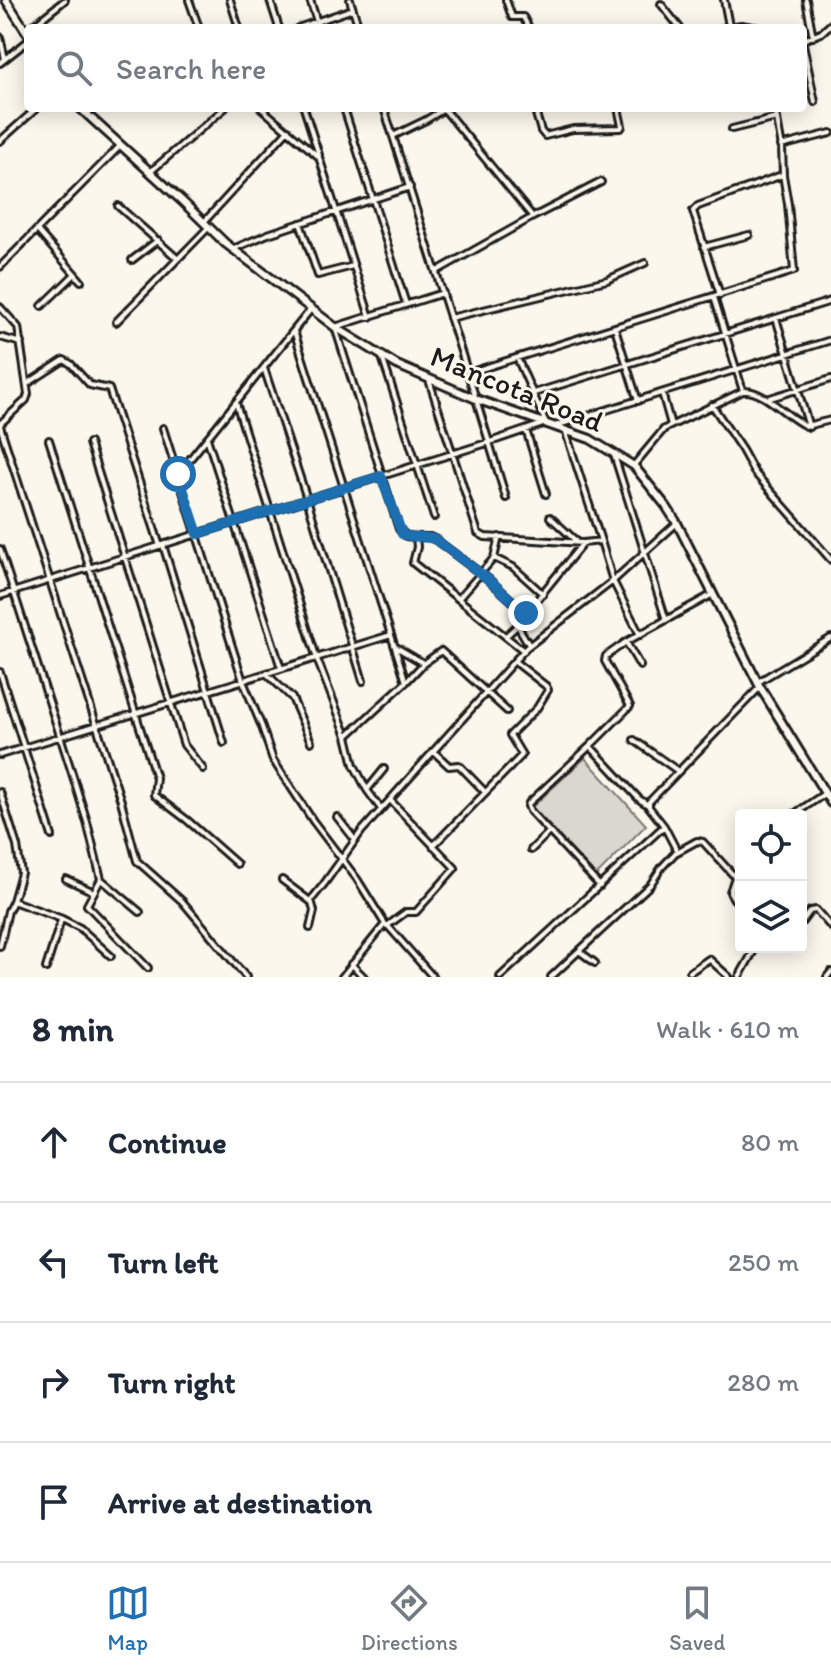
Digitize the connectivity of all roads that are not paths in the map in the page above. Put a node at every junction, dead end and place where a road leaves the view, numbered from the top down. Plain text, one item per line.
1 (6, 0) edge
2 (65, 0) edge
3 (189, 0) edge
4 (230, 0) edge
5 (270, 0) edge
6 (310, 0) edge
7 (350, 0) edge
8 (506, 0) edge
9 (724, 0) edge
10 (806, 0) edge
11 (661, 4) dead end
12 (353, 9) junction
13 (36, 24) edge
14 (197, 24) edge
15 (238, 24) edge
16 (278, 24) edge
17 (318, 24) edge
18 (320, 24) edge
19 (358, 24) edge
20 (527, 24) edge
21 (677, 24) edge
22 (726, 24) edge
23 (831, 24) edge
24 (24, 25) edge
25 (0, 37) edge
26 (813, 37) junction
27 (807, 40) edge
28 (24, 44) edge
29 (5, 59) junction
30 (807, 62) edge
31 (0, 63) edge
32 (815, 102) dead end
33 (33, 112) edge
34 (85, 112) edge
35 (89, 112) edge
36 (220, 112) edge
37 (267, 112) edge
38 (305, 112) edge
39 (345, 112) edge
40 (385, 112) edge
41 (438, 112) edge
42 (447, 112) edge
43 (536, 112) edge
44 (619, 112) edge
45 (776, 112) edge
46 (87, 114) junction
47 (777, 118) junction
48 (732, 129) dead end
49 (288, 130) junction
50 (831, 133) edge
51 (393, 136) junction
52 (0, 141) edge
53 (121, 145) junction
54 (781, 146) junction
55 (319, 157) junction
56 (150, 172) junction
57 (783, 175) junction
58 (601, 182) dead end
59 (410, 187) junction
60 (372, 199) junction
61 (118, 206) dead end
62 (336, 211) junction
63 (533, 217) junction
64 (300, 223) junction
65 (206, 224) junction
66 (37, 230) junction
67 (749, 235) dead end
68 (158, 240) junction
69 (704, 247) junction
70 (233, 249) junction
71 (178, 259) junction
72 (132, 260) dead end
73 (645, 263) dead end
74 (353, 266) junction
75 (0, 267) edge
76 (437, 271) junction
77 (75, 274) junction
78 (81, 281) dead end
79 (443, 293) junction
80 (717, 296) junction
81 (831, 301) edge
82 (406, 305) junction
83 (42, 306) dead end
84 (0, 307) edge
85 (311, 309) junction
86 (370, 317) junction
87 (450, 318) junction
88 (776, 318) junction
89 (116, 322) dead end
90 (335, 327) junction
91 (615, 328) junction
92 (294, 331) junction
93 (725, 334) junction
94 (0, 337) edge
95 (831, 340) edge
96 (21, 343) junction
97 (787, 354) junction
98 (382, 357) junction
99 (517, 358) junction
100 (626, 365) junction
101 (264, 368) junction
102 (737, 370) junction
103 (468, 373) junction
104 (429, 378) junction
105 (831, 379) edge
106 (27, 384) junction
107 (798, 389) junction
108 (743, 391) junction
109 (662, 393) junction
110 (531, 394) junction
111 (476, 399) junction
112 (767, 399) junction
113 (638, 401) junction
114 (236, 403) junction
115 (712, 405) junction
116 (831, 420) edge
117 (546, 423) junction
118 (671, 425) junction
119 (555, 426) junction
120 (809, 427) junction
121 (163, 428) dead end
122 (526, 430) junction
123 (565, 430) junction
124 (207, 438) junction
125 (2, 440) edge
126 (49, 440) dead end
127 (490, 442) junction
128 (89, 443) dead end
129 (453, 453) junction
130 (613, 453) junction
131 (416, 466) junction
132 (634, 466) junction
133 (178, 474) junction
134 (381, 476) junction
135 (343, 488) junction
136 (546, 494) dead end
137 (506, 498) dead end
138 (307, 499) junction
139 (271, 510) junction
140 (434, 517) dead end
141 (550, 517) dead end
142 (235, 522) junction
143 (677, 523) junction
144 (198, 534) junction
145 (416, 537) junction
146 (499, 537) junction
147 (601, 541) junction
148 (577, 542) junction
149 (583, 543) junction
150 (161, 546) junction
151 (0, 549) edge
152 (644, 554) junction
153 (126, 558) junction
154 (494, 558) junction
155 (831, 560) edge
156 (89, 569) junction
157 (479, 573) junction
158 (50, 580) junction
159 (613, 581) junction
160 (14, 592) junction
161 (543, 594) junction
162 (713, 594) junction
163 (0, 596) edge
164 (459, 598) junction
165 (526, 613) junction
166 (666, 620) junction
167 (518, 625) junction
168 (391, 635) junction
169 (640, 635) junction
170 (506, 636) junction
171 (831, 638) edge
172 (626, 642) junction
173 (529, 645) junction
174 (394, 646) junction
175 (353, 647) junction
176 (524, 651) junction
177 (317, 659) junction
178 (514, 661) junction
179 (423, 664) junction
180 (640, 666) dead end
181 (281, 668) junction
182 (0, 672) edge
183 (267, 674) junction
184 (243, 681) junction
185 (363, 681) dead end
186 (406, 682) junction
187 (759, 685) junction
188 (207, 691) junction
189 (486, 692) junction
190 (170, 703) junction
191 (507, 711) dead end
192 (136, 714) junction
193 (96, 727) junction
194 (347, 736) junction
195 (60, 738) junction
196 (634, 740) dead end
197 (311, 742) dead end
198 (224, 743) dead end
199 (590, 746) junction
200 (24, 749) junction
201 (433, 751) junction
202 (0, 755) edge
203 (203, 769) dead end
204 (384, 769) dead end
205 (678, 771) junction
206 (367, 790) junction
207 (0, 792) edge
208 (485, 792) junction
209 (825, 794) junction
210 (390, 800) junction
211 (831, 803) edge
212 (649, 805) junction
213 (381, 809) junction
214 (802, 809) edge
215 (337, 817) dead end
216 (664, 826) junction
217 (549, 832) junction
218 (52, 836) dead end
219 (355, 840) junction
220 (433, 846) junction
221 (531, 850) dead end
222 (677, 852) junction
223 (341, 859) junction
224 (237, 864) dead end
225 (66, 879) dead end
226 (101, 879) junction
227 (282, 880) dead end
228 (600, 886) junction
229 (94, 892) junction
230 (735, 900) edge
231 (13, 901) junction
232 (310, 901) junction
233 (0, 910) edge
234 (8, 911) junction
235 (140, 912) dead end
236 (807, 915) edge
237 (62, 919) junction
238 (386, 925) junction
239 (831, 927) edge
240 (310, 928) dead end
241 (0, 946) edge
242 (579, 951) junction
243 (753, 953) edge
244 (111, 956) dead end
245 (595, 963) dead end
246 (351, 964) junction
247 (46, 968) dead end
248 (148, 968) dead end
249 (690, 972) dead end
250 (831, 972) edge
251 (246, 977) edge
252 (342, 977) edge
253 (364, 977) edge
254 (433, 977) edge
255 (500, 977) edge
256 (551, 977) edge
257 (729, 977) edge
258 (739, 977) edge
259 (827, 977) edge

1 - 24 main road
2 - 13 street
3 - 14 street
4 - 15 street
5 - 16 street
6 - 17 street
7 - 12 street
8 - 20 street
9 - 22 street
10 - 26 street
11 - 21 street
12 - 18 street
12 - 19 street
23 - 26 street
25 - 29 street
26 - 27 street
28 - 29 street
29 - 31 street
30 - 32 street
33 - 52 street
34 - 46 main road, Mancota Road
35 - 46 street
36 - 56 street
37 - 49 street
38 - 55 street
39 - 60 street
40 - 51 street
41 - 51 street
42 - 63 street
43 - 44 street
45 - 47 street
46 - 53 main road, Mancota Road
47 - 48 street
47 - 54 street
49 - 55 street
49 - 65 street
50 - 54 street
51 - 59 street
53 - 56 main road, Mancota Road
53 - 66 street
54 - 57 street
55 - 62 street
56 - 65 main road, Mancota Road
57 - 69 street
57 - 80 street
58 - 63 street
59 - 60 street
59 - 76 street
60 - 62 street
60 - 82 street
61 - 68 street
62 - 64 street
62 - 74 street
63 - 76 street
64 - 70 street
64 - 74 street
65 - 70 main road, Mancota Road
65 - 71 street
66 - 75 street
66 - 77 street
67 - 69 street
68 - 71 street
68 - 72 street
69 - 80 street
70 - 85 main road, Mancota Road
71 - 89 street
73 - 87 street
74 - 86 street
76 - 79 street
77 - 78 street
77 - 83 street
79 - 82 street
79 - 87 street
80 - 91 street
80 - 93 street
81 - 88 street
82 - 86 street
84 - 96 street
85 - 90 main road, Mancota Road
85 - 92 street
86 - 90 street
87 - 103 street
88 - 93 street
88 - 97 street
90 - 98 main road, Mancota Road
90 - 134 street
91 - 99 street
91 - 100 street
92 - 101 street
92 - 135 street
93 - 100 street
93 - 102 street
94 - 96 street
95 - 97 street
96 - 106 street
97 - 102 street
97 - 107 street
98 - 104 main road, Mancota Road
98 - 131 street
99 - 103 street
99 - 110 street
100 - 110 street
100 - 113 street
101 - 114 street
101 - 138 street
102 - 108 street
102 - 109 street
103 - 111 street
104 - 111 main road, Mancota Road
104 - 129 street
105 - 107 street
106 - 125 street
106 - 150 street
107 - 112 street
107 - 120 street
108 - 112 street
108 - 115 street
109 - 113 street
109 - 118 street
110 - 117 street
111 - 117 main road, Mancota Road
111 - 127 street
112 - 120 street
113 - 119 street
114 - 124 street
114 - 139 street
115 - 118 street
115 - 155 street
116 - 120 street
117 - 119 main road, Mancota Road
117 - 122 street
118 - 132 street
119 - 123 main road, Mancota Road
121 - 133 street
122 - 127 street
122 - 136 street
123 - 130 main road, Mancota Road
123 - 147 street
124 - 133 street
124 - 142 street
125 - 158 street
126 - 156 street
127 - 129 street
127 - 137 street
128 - 153 street
129 - 131 street
129 - 146 street
130 - 132 main road, Mancota Road
130 - 152 street
131 - 134 street
131 - 140 street
132 - 143 main road, Mancota Road
133 - 144 street
134 - 135 street
134 - 145 street
135 - 138 street
135 - 168 street
138 - 139 street
138 - 175 street
139 - 142 street
139 - 177 street
141 - 148 street
142 - 144 street
142 - 181 street
143 - 152 street
143 - 162 main road, Mancota Road
144 - 150 street
144 - 184 street
145 - 157 street
145 - 164 street
146 - 148 street
146 - 154 street
147 - 149 street
147 - 159 street
148 - 149 street
149 - 161 street
150 - 153 street
150 - 188 street
151 - 160 street
152 - 159 street
152 - 166 street
153 - 156 street
153 - 190 street
154 - 157 street
154 - 161 street
156 - 158 street
156 - 192 street
157 - 164 street
157 - 165 street
158 - 160 street
158 - 193 street
159 - 169 street
159 - 173 street
160 - 163 street
160 - 195 street
161 - 165 street
162 - 166 street
162 - 187 main road, Mancota Road
164 - 170 street
165 - 167 street
166 - 169 street
167 - 170 street
167 - 173 street
168 - 174 street
168 - 175 street
169 - 172 street
170 - 176 street
171 - 187 street
172 - 180 street
172 - 199 street
173 - 176 street
174 - 179 street
174 - 186 street
175 - 177 street
175 - 185 street
176 - 178 street
177 - 181 street
177 - 194 street
178 - 189 street
178 - 208 street
179 - 186 street
179 - 189 street
181 - 183 street
182 - 200 street
183 - 184 street
183 - 197 street
184 - 188 street
184 - 223 street
186 - 194 street
187 - 205 street
187 - 209 main road, Mancota Road
188 - 190 street
188 - 198 street
189 - 191 street
189 - 201 street
190 - 192 street
190 - 203 street
192 - 193 street
192 - 224 street
193 - 195 street
193 - 251 street
194 - 206 street
195 - 200 street
195 - 226 street
196 - 205 street
199 - 212 street
199 - 217 street
200 - 202 street
200 - 218 street
201 - 208 street
201 - 210 street
204 - 206 street
205 - 212 street
206 - 213 street
207 - 231 street
208 - 220 street
209 - 211 main road, Mancota Road
209 - 214 street
210 - 213 street
210 - 220 street
212 - 216 street
213 - 219 street
215 - 219 street
216 - 222 street
216 - 228 street
217 - 221 street
217 - 228 street
219 - 223 street
220 - 238 street
222 - 230 street
222 - 242 street
223 - 232 street
223 - 238 street
225 - 229 street
226 - 229 street
226 - 235 street
227 - 232 street
228 - 255 street
229 - 248 street
231 - 234 street
231 - 237 street
232 - 240 street
233 - 234 street
234 - 241 street
236 - 239 street
237 - 244 street
237 - 247 street
238 - 246 street
238 - 254 street
242 - 245 street
242 - 256 street
243 - 258 street
246 - 252 street
246 - 253 street
249 - 257 street
250 - 259 street

